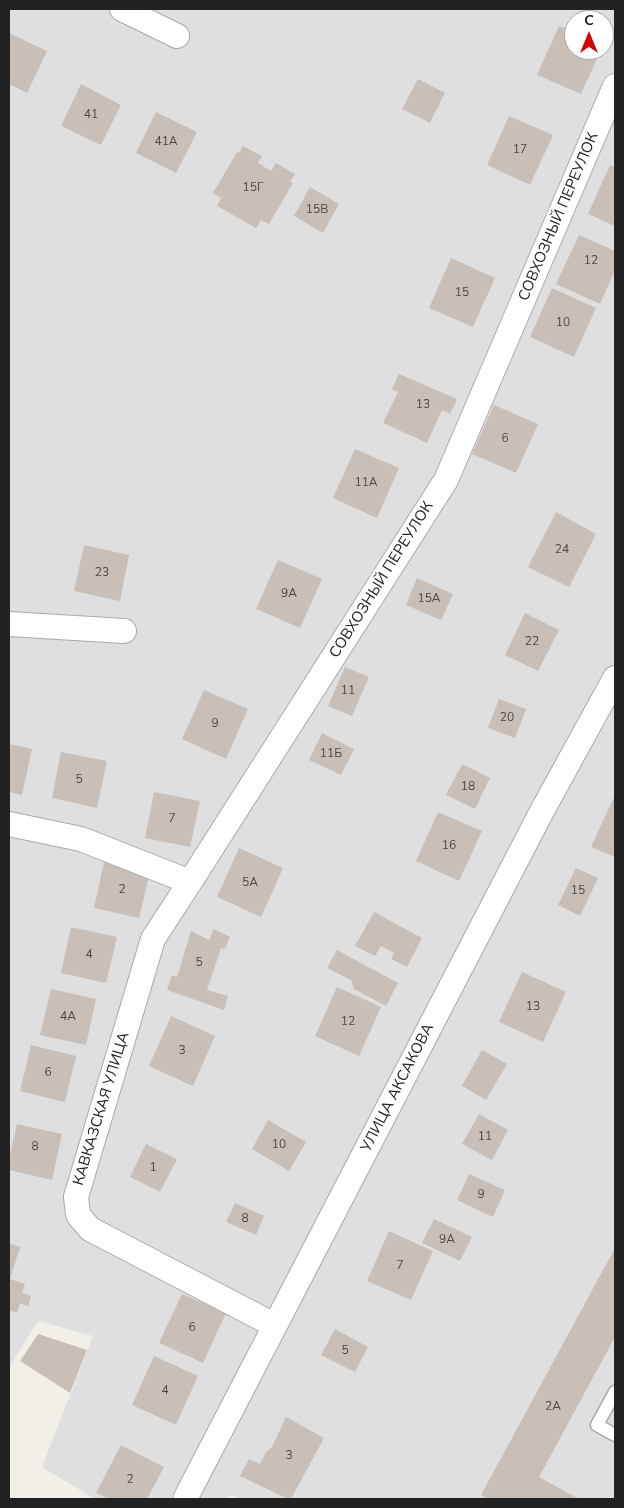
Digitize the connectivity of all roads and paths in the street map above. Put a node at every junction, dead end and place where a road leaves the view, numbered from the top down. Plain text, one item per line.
1 (122, 9) edge
2 (177, 36) dead end
3 (615, 86) edge
4 (9, 624) edge
5 (124, 631) dead end
6 (615, 678) edge
7 (9, 824) edge
8 (190, 882) junction
9 (274, 1325) junction
10 (615, 1392) edge
11 (615, 1435) edge
12 (185, 1499) edge

1 - 2 street
3 - 8 street, СОВХОЗНЫЙ ПЕРЕУЛОК
4 - 5 street
6 - 9 street, УЛИЦА АКСАКОВА
7 - 8 street
8 - 9 street, КАВКАЗСКАЯ УЛИЦА
9 - 12 street, УЛИЦА АКСАКОВА
10 - 11 lane

